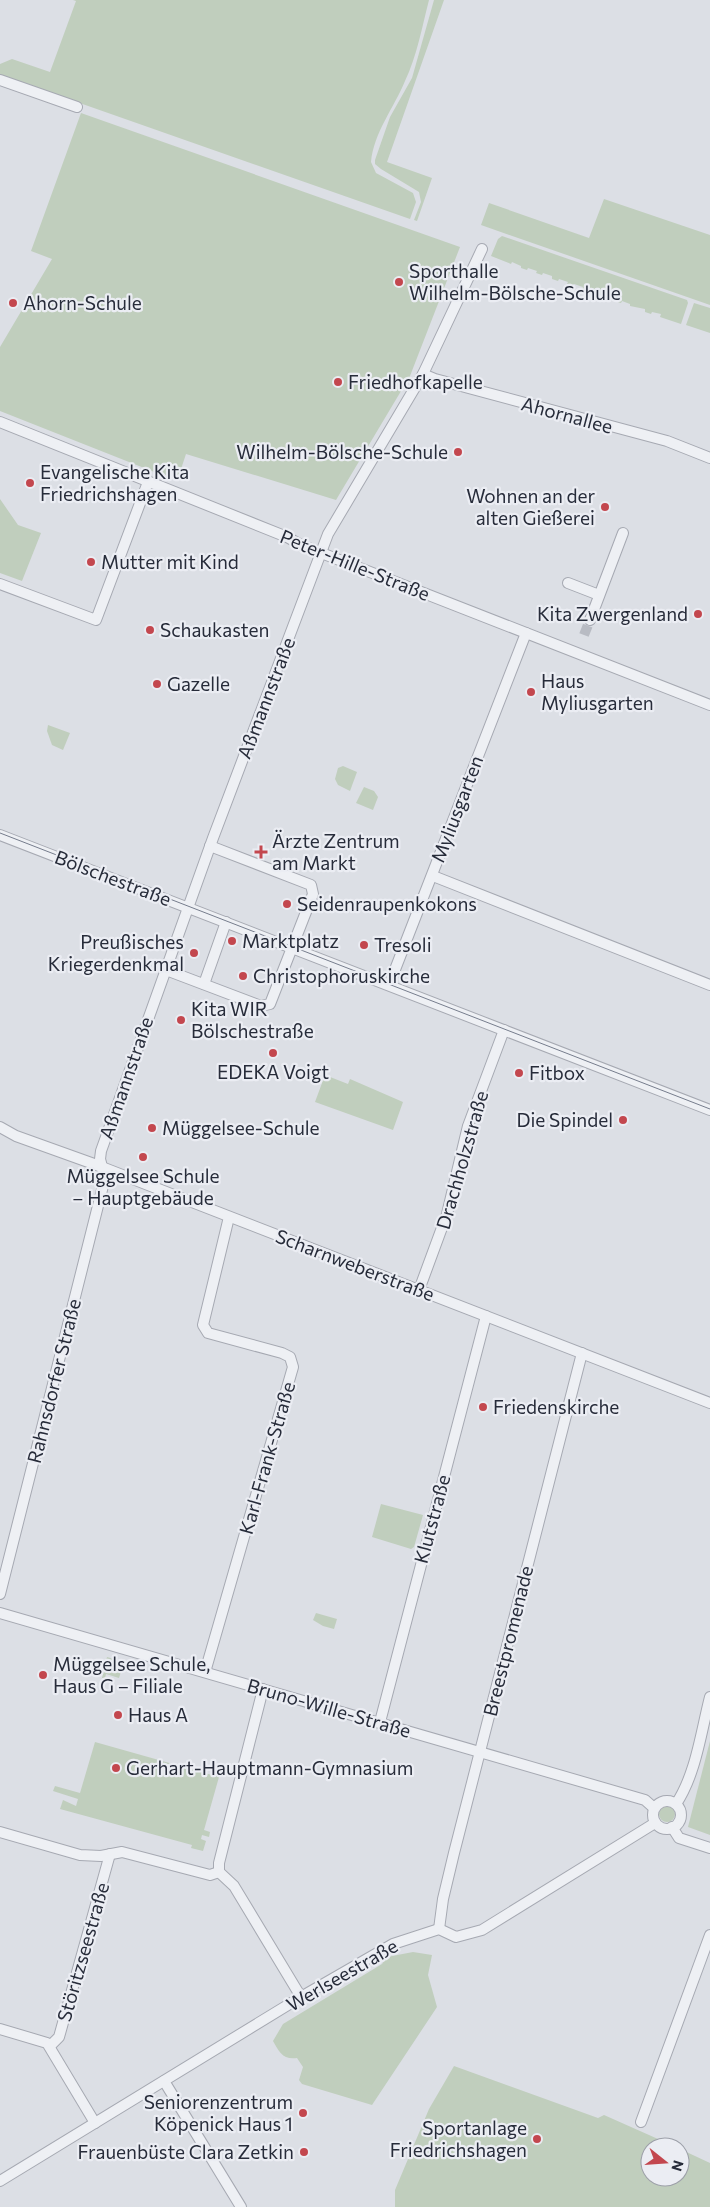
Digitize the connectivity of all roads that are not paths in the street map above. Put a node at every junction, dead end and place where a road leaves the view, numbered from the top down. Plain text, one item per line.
1 (0, 80) edge
2 (76, 107) dead end
3 (482, 249) dead end
4 (423, 374) junction
5 (0, 422) edge
6 (710, 458) edge
7 (148, 482) junction
8 (623, 533) dead end
9 (321, 552) junction
10 (568, 583) dead end
11 (0, 584) edge
12 (600, 595) junction
13 (590, 620) tunnel mouth
14 (526, 633) junction
15 (710, 705) edge
16 (0, 835) edge
17 (210, 846) junction
18 (433, 876) junction
19 (188, 907) junction
20 (226, 922) junction
21 (292, 947) junction
22 (166, 970) junction
23 (204, 984) junction
24 (389, 985) junction
25 (710, 985) edge
26 (504, 1030) junction
27 (710, 1110) edge
28 (0, 1127) edge
29 (102, 1168) junction
30 (229, 1217) junction
31 (418, 1290) junction
32 (486, 1316) junction
33 (582, 1353) junction
34 (710, 1403) edge
35 (0, 1594) edge
36 (0, 1613) edge
37 (205, 1672) junction
38 (263, 1690) junction
39 (710, 1697) edge
40 (380, 1722) junction
41 (480, 1751) junction
42 (676, 1804) junction
43 (654, 1808) junction
44 (655, 1823) junction
45 (672, 1827) junction
46 (0, 1832) edge
47 (710, 1848) edge
48 (110, 1854) junction
49 (219, 1872) junction
50 (439, 1929) junction
51 (710, 1935) edge
52 (301, 1997) junction
53 (0, 2029) edge
54 (50, 2046) junction
55 (164, 2081) junction
56 (95, 2122) junction
57 (641, 2122) dead end
58 (0, 2181) edge
59 (241, 2207) edge

1 - 2 street
3 - 4 street, Aßmannstraße
4 - 6 street, Ahornallee
4 - 9 street, Aßmannstraße
5 - 7 street, Peter-Hille-Straße
7 - 9 street, Peter-Hille-Straße
7 - 11 street
8 - 12 street
9 - 14 street, Peter-Hille-Straße
9 - 17 street, Aßmannstraße
10 - 12 street
12 - 13 street
14 - 15 street, Peter-Hille-Straße
14 - 18 street, Myliusgarten
16 - 19 street, Bölschestraße
17 - 19 street, Aßmannstraße
17 - 21 street
18 - 24 street, Myliusgarten
18 - 25 street
19 - 20 street, Bölschestraße
19 - 22 street, Aßmannstraße
20 - 21 street, Bölschestraße
20 - 23 street
21 - 23 street
21 - 24 street, Bölschestraße
22 - 23 street
22 - 29 street, Aßmannstraße
24 - 26 street, Bölschestraße
26 - 27 street, Bölschestraße
26 - 31 street, Drachholzstraße
28 - 29 street, Scharnweberstraße
29 - 30 street, Scharnweberstraße
29 - 35 street, Rahnsdorfer Straße
30 - 31 street, Scharnweberstraße
30 - 37 street, Karl-Frank-Straße
31 - 32 street, Scharnweberstraße
32 - 33 street, Scharnweberstraße
32 - 40 street, Klutstraße
33 - 34 street, Scharnweberstraße
33 - 41 street, Breestpromenade
36 - 37 street, Bruno-Wille-Straße
37 - 38 street, Bruno-Wille-Straße
38 - 40 street, Bruno-Wille-Straße
38 - 49 street
39 - 42 street
40 - 41 street, Bruno-Wille-Straße
41 - 43 street, Bruno-Wille-Straße
41 - 50 street, Breestpromenade
42 - 43 street
42 - 45 street
43 - 44 street
44 - 45 street
44 - 50 street
45 - 47 street
46 - 48 street
48 - 49 street
48 - 54 street, Störitzseestraße
49 - 52 street
50 - 52 street, Werlseestraße
51 - 57 street
52 - 55 street, Werlseestraße
53 - 54 street
54 - 56 street
55 - 56 street, Werlseestraße
55 - 59 street
56 - 58 street, Werlseestraße

